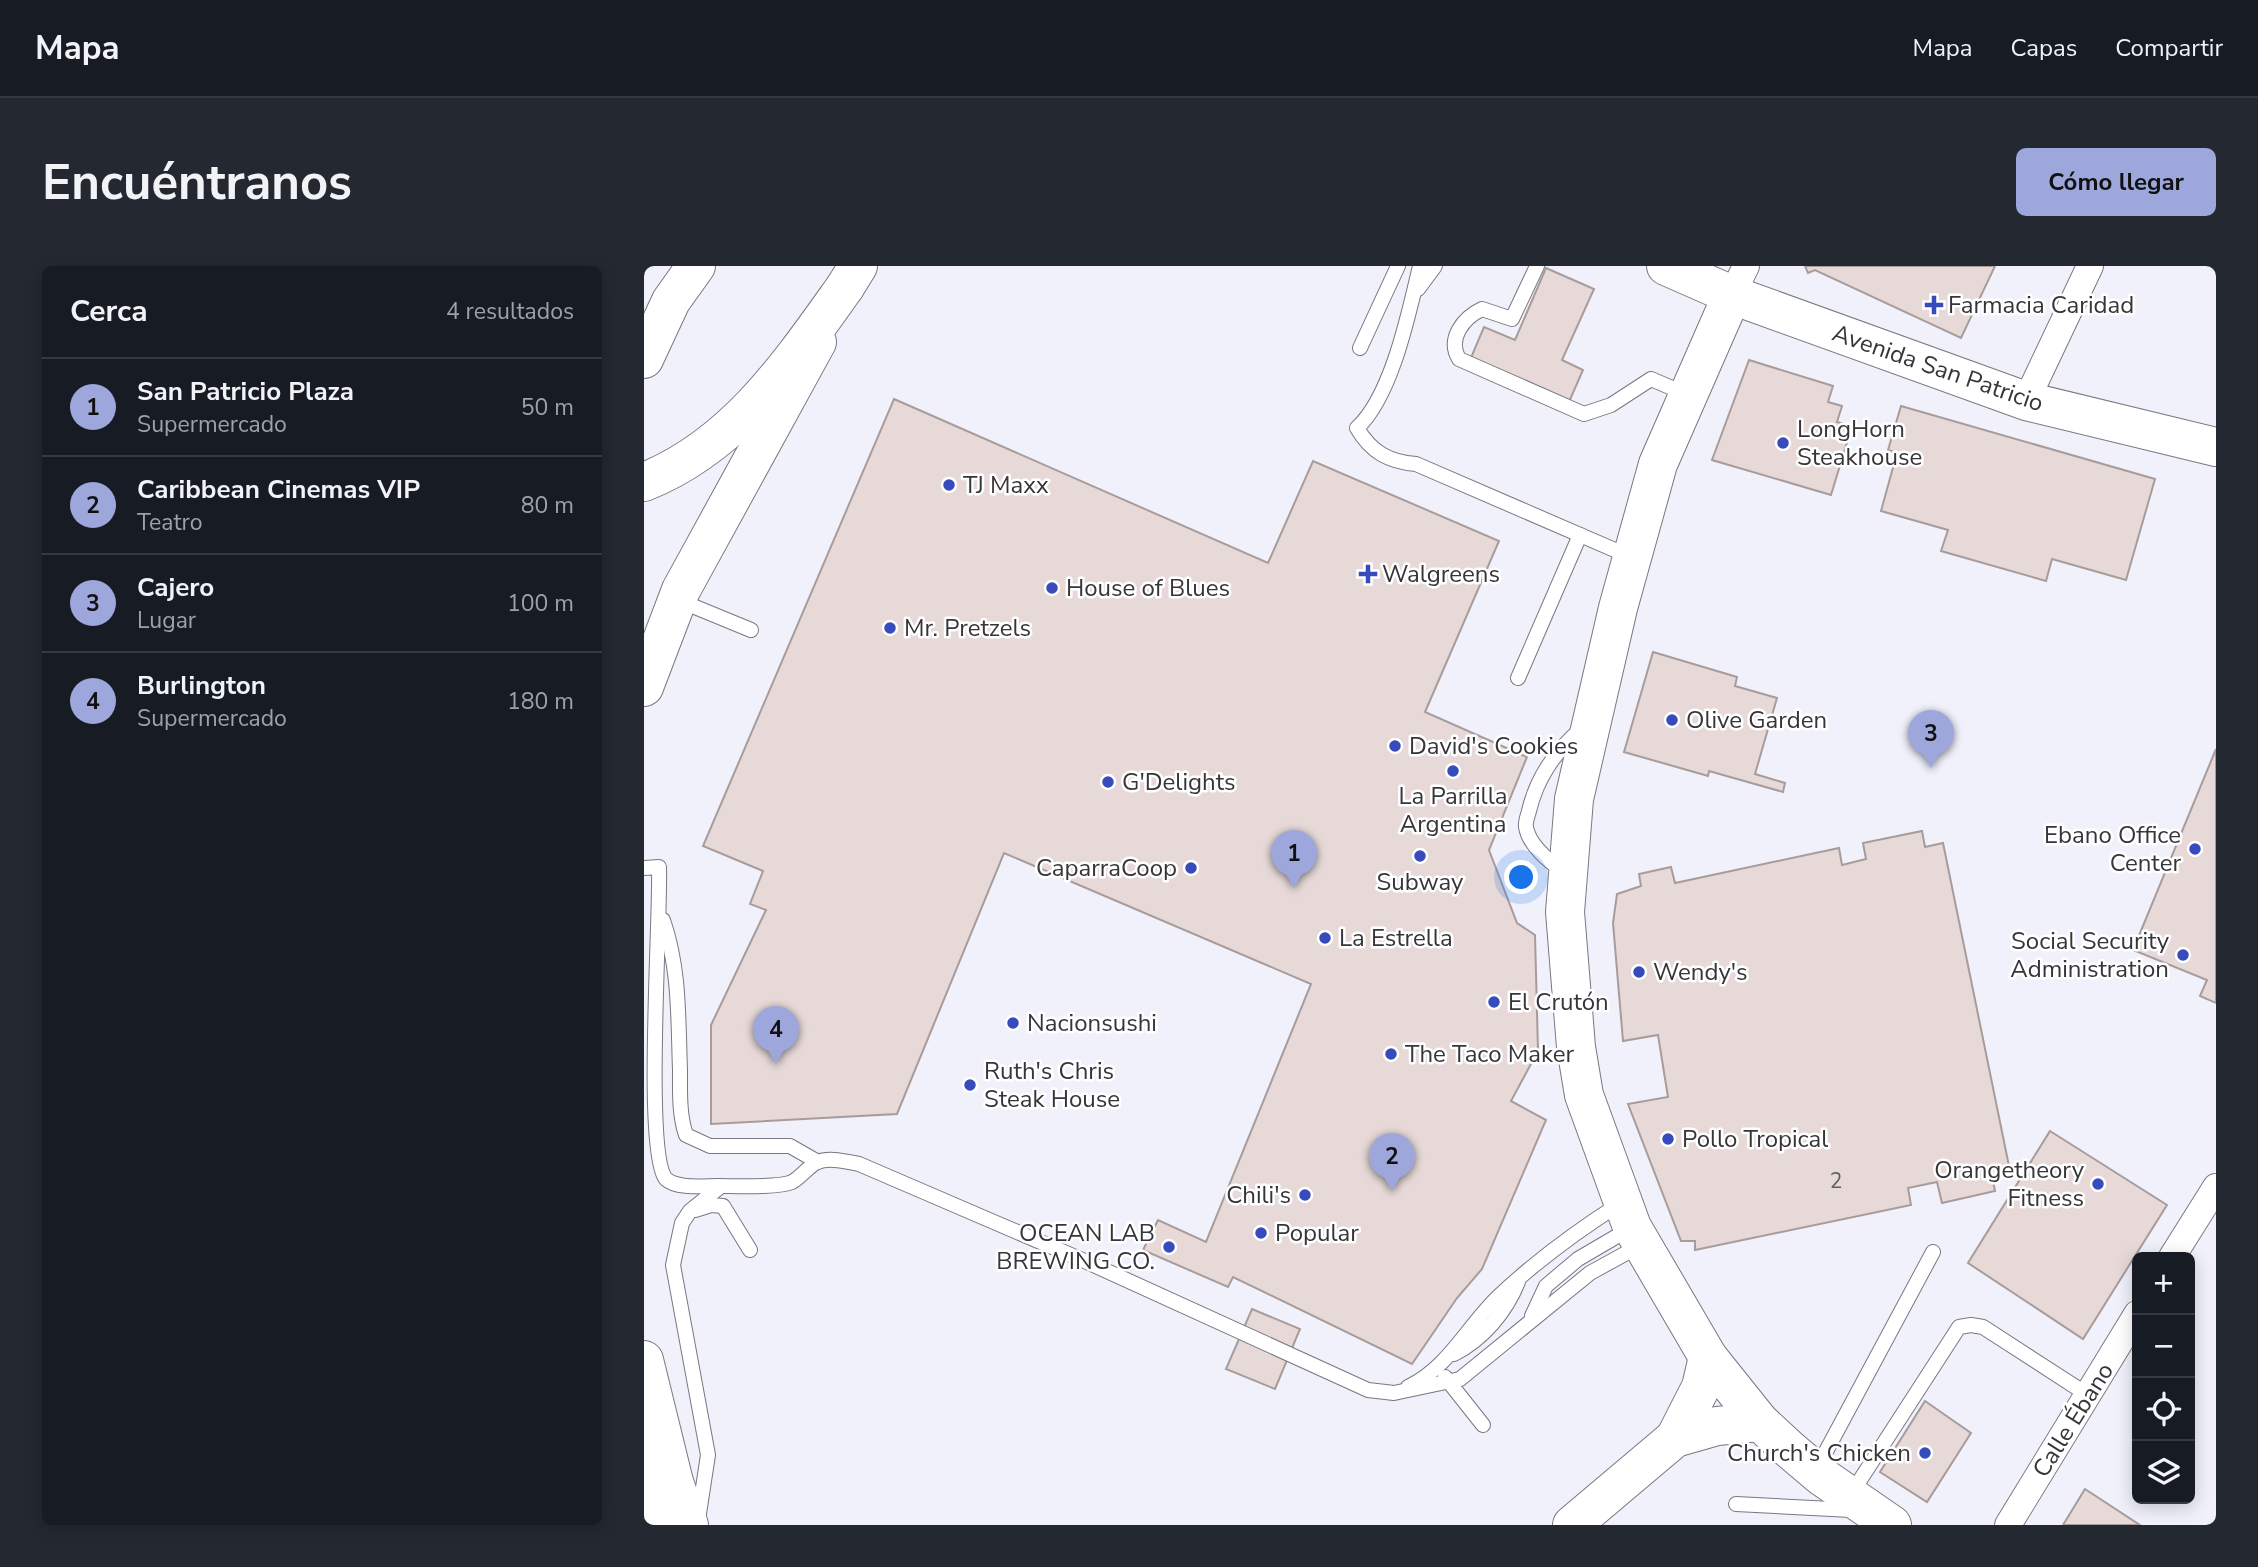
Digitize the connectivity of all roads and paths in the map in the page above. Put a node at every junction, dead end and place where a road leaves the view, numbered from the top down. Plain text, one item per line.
1 (677, 266) edge
2 (696, 266) edge
3 (1398, 266) edge
4 (1420, 266) edge
5 (1435, 266) edge
6 (1537, 266) edge
7 (1666, 266) edge
8 (2090, 266) edge
9 (852, 277) edge
10 (1739, 281) edge
11 (1413, 296) junction
12 (644, 306) edge
13 (1360, 348) dead end
14 (644, 359) edge
15 (1686, 394) junction
16 (2026, 401) junction
17 (2216, 447) edge
18 (644, 482) edge
19 (1580, 535) junction
20 (1632, 558) junction
21 (678, 600) junction
22 (751, 630) dead end
23 (1518, 678) dead end
24 (644, 687) edge
25 (644, 868) edge
26 (660, 912) junction
27 (818, 1162) junction
28 (721, 1186) junction
29 (2216, 1186) edge
30 (690, 1211) junction
31 (1632, 1225) junction
32 (750, 1250) dead end
33 (2177, 1250) edge
34 (1933, 1252) dead end
35 (2136, 1315) edge
36 (1530, 1321) junction
37 (1708, 1357) junction
38 (644, 1360) edge
39 (1442, 1362) junction
40 (1449, 1383) junction
41 (1394, 1393) junction
42 (2088, 1395) junction
43 (644, 1414) edge
44 (1760, 1422) junction
45 (1483, 1425) dead end
46 (1675, 1438) junction
47 (1815, 1471) junction
48 (1736, 1504) dead end
49 (1869, 1514) edge
50 (665, 1525) edge
51 (689, 1525) edge
52 (698, 1525) edge
53 (1572, 1525) edge
54 (2008, 1525) edge

1 - 12 main road
2 - 14 main road
3 - 13 lane
4 - 11 lane
5 - 11 lane
6 - 15 lane
7 - 10 main road, Avenida San Patricio
8 - 16 street
9 - 18 main road
9 - 21 main road
10 - 15 main road
10 - 16 main road, Avenida San Patricio
11 - 19 lane
15 - 20 main road
16 - 17 main road, Avenida San Patricio
19 - 20 lane
19 - 23 lane
20 - 31 main road
21 - 22 lane
21 - 24 main road
25 - 26 lane
26 - 27 lane
26 - 28 lane
27 - 28 lane
27 - 41 lane
28 - 30 lane
29 - 33 street
30 - 32 lane
30 - 52 lane
31 - 36 lane
31 - 36 lane
31 - 37 main road
31 - 39 lane
34 - 47 lane
35 - 42 street, Calle Ébano
36 - 40 lane
37 - 44 main road
37 - 46 main road
38 - 51 main road
39 - 40 lane
39 - 41 lane
40 - 41 lane
40 - 45 lane
42 - 49 lane
42 - 54 street, Calle Ébano
43 - 50 main road
44 - 46 main road
44 - 47 main road
46 - 53 main road
47 - 49 main road
48 - 49 lane

